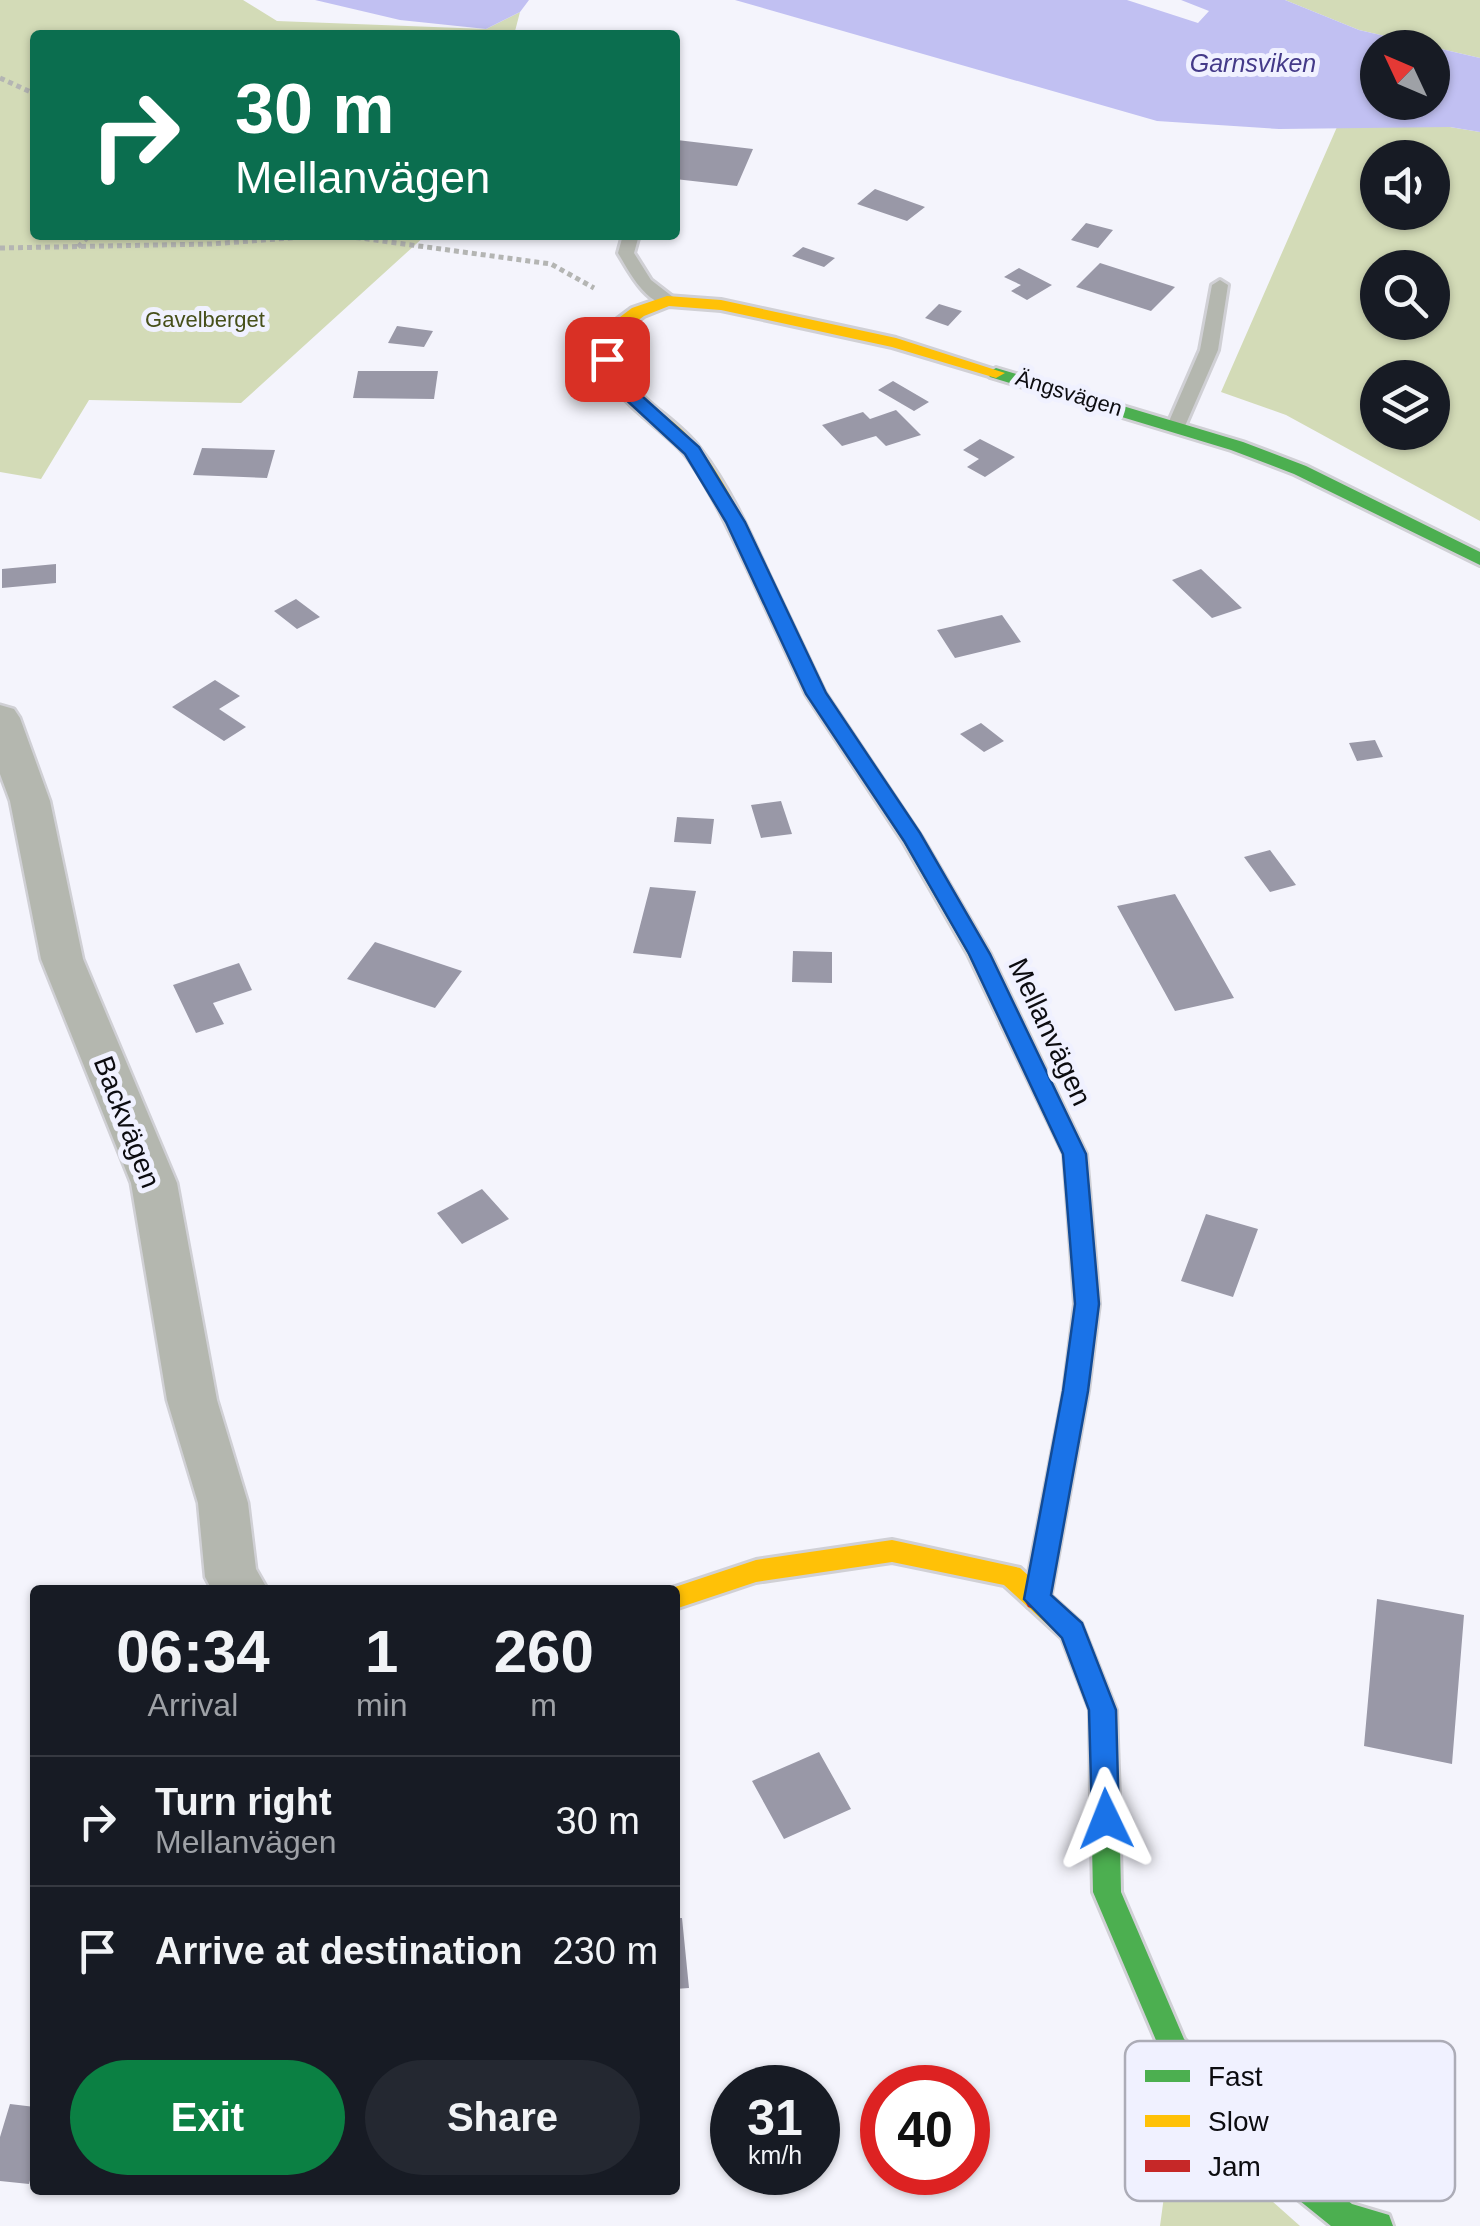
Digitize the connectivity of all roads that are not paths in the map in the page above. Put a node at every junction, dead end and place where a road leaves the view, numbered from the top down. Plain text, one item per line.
1 (630, 240) edge
2 (1220, 285) dead end
3 (667, 301) junction
4 (638, 312) joint
5 (1176, 426) junction
6 (1480, 559) edge
7 (0, 718) edge
8 (238, 1585) edge
9 (680, 1596) edge
10 (1037, 1599) junction
11 (1171, 2041) edge
12 (1324, 2201) edge
13 (1378, 2226) edge

1 - 3 lane
2 - 5 lane
3 - 4 street, Ängsvägen
3 - 5 street, Ängsvägen
4 - 10 street, Mellanvägen
5 - 6 street, Ängsvägen
7 - 8 street, Backvägen
9 - 10 street
10 - 11 street
12 - 13 street

